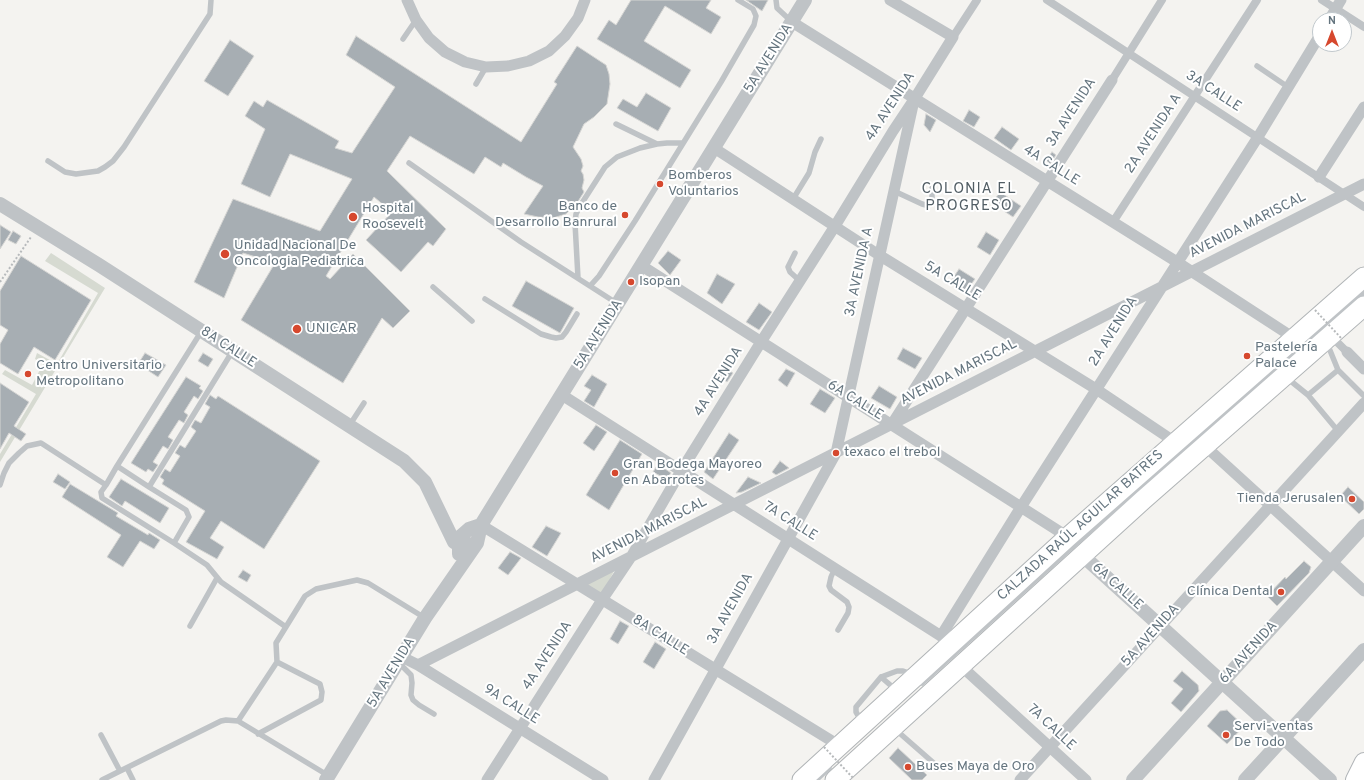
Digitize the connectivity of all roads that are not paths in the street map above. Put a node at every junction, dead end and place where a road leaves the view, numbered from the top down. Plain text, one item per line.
1 (211, 0) edge
2 (407, 0) edge
3 (585, 0) edge
4 (738, 0) edge
5 (776, 0) edge
6 (805, 0) edge
7 (890, 0) edge
8 (977, 0) edge
9 (1047, 0) edge
10 (1162, 0) edge
11 (1257, 0) edge
12 (1322, 0) edge
13 (1338, 4) edge
14 (416, 20) junction
15 (792, 22) junction
16 (1364, 27) edge
17 (953, 37) junction
18 (403, 39) dead end
19 (1312, 48) edge
20 (1128, 53) junction
21 (486, 66) junction
22 (1257, 66) dead end
23 (1112, 80) joint
24 (476, 84) dead end
25 (1288, 87) junction
26 (1195, 96) junction
27 (915, 98) junction
28 (1364, 107) edge
29 (616, 124) dead end
30 (1258, 137) junction
31 (821, 140) dead end
32 (657, 144) junction
33 (682, 144) junction
34 (714, 148) junction
35 (48, 161) dead end
36 (409, 163) dead end
37 (1319, 177) junction
38 (1047, 181) junction
39 (1364, 184) edge
40 (932, 188) dead end
41 (894, 191) junction
42 (1344, 194) junction
43 (793, 199) junction
44 (0, 204) edge
45 (1364, 207) edge
46 (1113, 222) junction
47 (835, 226) junction
48 (795, 253) dead end
49 (879, 255) junction
50 (1177, 262) junction
51 (642, 266) junction
52 (1192, 272) junction
53 (1364, 277) edge
54 (578, 278) junction
55 (800, 281) junction
56 (590, 286) junction
57 (433, 287) dead end
58 (1160, 288) junction
59 (1364, 293) edge
60 (485, 299) dead end
61 (618, 304) junction
62 (1364, 306) edge
63 (965, 308) junction
64 (577, 314) dead end
65 (472, 321) dead end
66 (202, 331) junction
67 (1294, 338) junction
68 (1332, 338) junction
69 (761, 342) junction
70 (233, 351) junction
71 (1035, 352) junction
72 (1346, 352) joint
73 (1364, 369) edge
74 (1338, 370) junction
75 (1284, 375) junction
76 (1096, 389) junction
77 (562, 395) junction
78 (1308, 395) junction
79 (1364, 396) edge
80 (848, 397) junction
81 (1364, 402) edge
82 (364, 403) dead end
83 (891, 425) junction
84 (349, 426) junction
85 (1338, 430) junction
86 (1175, 442) junction
87 (1205, 446) junction
88 (836, 453) junction
89 (117, 466) junction
90 (682, 471) junction
91 (0, 485) edge
92 (106, 485) junction
93 (149, 487) junction
94 (735, 505) junction
95 (1270, 505) junction
96 (1021, 507) junction
97 (439, 510) junction
98 (1364, 526) edge
99 (475, 527) junction
100 (1068, 537) junction
101 (788, 538) junction
102 (174, 543) junction
103 (477, 543) junction
104 (459, 545) junction
105 (1082, 555) junction
106 (631, 557) junction
107 (1332, 562) junction
108 (460, 566) junction
109 (835, 568) junction
110 (217, 578) junction
111 (577, 585) junction
112 (1364, 591) edge
113 (602, 600) junction
114 (425, 618) junction
115 (190, 626) dead end
116 (1160, 626) junction
117 (286, 627) junction
118 (838, 630) dead end
119 (945, 641) junction
120 (1364, 650) edge
121 (400, 660) junction
122 (277, 662) junction
123 (418, 665) junction
124 (960, 665) junction
125 (715, 670) junction
126 (881, 678) junction
127 (918, 680) junction
128 (1222, 682) junction
129 (898, 692) junction
130 (434, 714) dead end
131 (238, 721) junction
132 (864, 723) junction
133 (893, 727) junction
134 (520, 728) junction
135 (258, 734) junction
136 (101, 735) dead end
137 (1284, 738) junction
138 (832, 746) junction
139 (1050, 747) junction
140 (1364, 762) edge
141 (936, 765) dead end
142 (127, 768) junction
143 (120, 771) junction
144 (834, 772) edge
145 (328, 778) edge
146 (102, 780) edge
147 (133, 780) edge
148 (487, 780) edge
149 (603, 780) edge
150 (654, 780) edge
151 (802, 780) edge
152 (816, 780) edge
153 (1020, 780) edge
154 (1086, 780) edge
155 (1133, 780) edge
156 (1245, 780) edge
157 (1330, 780) edge
158 (1355, 780) edge

1 - 35 lane
2 - 14 street
3 - 21 street
4 - 33 lane
5 - 15 lane
6 - 15 street, 5A AVENIDA
7 - 17 street
8 - 17 street, 4A AVENIDA
9 - 20 street, 3A CALLE
10 - 20 street, 3A AVENIDA
11 - 26 street, 2A AVENIDA A
12 - 13 street
13 - 16 street
14 - 18 lane
14 - 21 street
15 - 27 street, 4A CALLE
15 - 34 street, 5A AVENIDA
17 - 27 street, 4A AVENIDA
19 - 25 street, 2A AVENIDA
20 - 23 street, 3A AVENIDA
20 - 26 street, 3A CALLE
21 - 24 lane
22 - 25 lane
23 - 38 street, 3A AVENIDA
25 - 30 street, 2A AVENIDA
26 - 30 street, 3A CALLE
26 - 46 street, 2A AVENIDA A
27 - 38 street, 4A CALLE
27 - 41 street, 3A AVENIDA A
27 - 47 street, 4A AVENIDA
28 - 37 street
29 - 32 lane
30 - 37 street, 3A CALLE
30 - 50 street, 2A AVENIDA
31 - 43 lane
32 - 33 lane
32 - 54 lane
33 - 56 lane
34 - 43 street, 5A CALLE
34 - 51 street, 5A AVENIDA
36 - 54 lane
37 - 42 street, 3A CALLE
38 - 46 street, 4A CALLE
38 - 63 street, 3A AVENIDA
39 - 42 street, AVENIDA MARISCAL
40 - 41 lane
41 - 49 street, 3A AVENIDA A
42 - 45 street, 3A CALLE
42 - 52 street, AVENIDA MARISCAL
43 - 47 street, 5A CALLE
44 - 66 street, 8A CALLE
46 - 50 street, 4A CALLE
47 - 49 street, 5A CALLE
47 - 55 street, 4A AVENIDA
48 - 55 lane
49 - 63 street, 5A CALLE
49 - 80 street, 3A AVENIDA A
50 - 52 street, 4A CALLE
50 - 58 street, 2A AVENIDA
51 - 61 street, 5A AVENIDA
51 - 69 street, 6A CALLE
52 - 58 street, AVENIDA MARISCAL
52 - 67 street, 4A CALLE
53 - 67 highway, CALZADA RAÚL AGUILAR BATRES
54 - 56 lane
55 - 69 street, 4A AVENIDA
56 - 61 lane
57 - 65 lane
58 - 71 street, AVENIDA MARISCAL
58 - 76 street, 2A AVENIDA
59 - 127 lane
60 - 64 lane
61 - 77 street, 5A AVENIDA
62 - 68 highway, CALZADA RAÚL AGUILAR BATRES
63 - 71 street, 5A CALLE
63 - 83 street, 3A AVENIDA
66 - 70 street, 8A CALLE
66 - 89 lane
67 - 86 highway, CALZADA RAÚL AGUILAR BATRES
68 - 72 street
68 - 74 lane
68 - 75 highway, CALZADA RAÚL AGUILAR BATRES
69 - 80 street, 6A CALLE
69 - 90 street, 4A AVENIDA
70 - 84 street, 8A CALLE
70 - 93 lane
71 - 76 street, 5A CALLE
71 - 83 street, AVENIDA MARISCAL
72 - 73 street
74 - 78 lane
74 - 79 lane
75 - 78 lane
75 - 87 highway, CALZADA RAÚL AGUILAR BATRES
76 - 86 street, 5A CALLE
76 - 96 street, 2A AVENIDA
77 - 90 street, 7A CALLE
77 - 99 street, 5A AVENIDA
78 - 85 lane
80 - 83 street, 6A CALLE
80 - 88 street, 3A AVENIDA A
81 - 85 street, 5A AVENIDA
82 - 84 lane
83 - 88 street, AVENIDA MARISCAL
83 - 96 street, 6A CALLE
84 - 97 street, 8A CALLE
85 - 95 street, 5A AVENIDA
86 - 100 highway, CALZADA RAÚL AGUILAR BATRES
87 - 95 street
87 - 105 highway, CALZADA RAÚL AGUILAR BATRES
88 - 94 street, AVENIDA MARISCAL
88 - 101 street, 3A AVENIDA
89 - 92 lane
89 - 93 lane
90 - 94 street, 7A CALLE
90 - 106 street, 4A AVENIDA
91 - 92 lane
92 - 102 lane
93 - 102 lane
94 - 101 street, 7A CALLE
94 - 106 street, AVENIDA MARISCAL
95 - 107 street
95 - 116 street, 5A AVENIDA
96 - 100 street, 6A CALLE
96 - 119 street, 2A AVENIDA
97 - 99 street, 8A CALLE
97 - 104 street, 8A CALLE
98 - 107 street, 6A AVENIDA
99 - 103 street, 5A AVENIDA
99 - 104 street, 5A AVENIDA
99 - 111 street, 8A CALLE
100 - 119 highway, CALZADA RAÚL AGUILAR BATRES
101 - 109 street, 7A CALLE
101 - 125 street, 3A AVENIDA
102 - 110 lane
103 - 104 street
103 - 108 street, 5A AVENIDA
104 - 108 street
105 - 116 street, 6A CALLE
105 - 124 highway, CALZADA RAÚL AGUILAR BATRES
106 - 111 street, AVENIDA MARISCAL
106 - 113 street, 4A AVENIDA
107 - 112 street
107 - 128 street, 6A AVENIDA
108 - 114 street, 5A AVENIDA
109 - 118 lane
109 - 119 street, 7A CALLE
110 - 115 lane
110 - 117 lane
111 - 113 street, 8A CALLE
111 - 123 street, AVENIDA MARISCAL
113 - 125 street, 8A CALLE
113 - 134 street, 4A AVENIDA
114 - 117 lane
114 - 121 street, 5A AVENIDA
116 - 128 street, 6A CALLE
116 - 139 street, 5A AVENIDA
117 - 122 lane
119 - 127 highway, CALZADA RAÚL AGUILAR BATRES
120 - 137 street
121 - 123 street, 9A CALLE
121 - 130 lane
121 - 145 street, 5A AVENIDA
122 - 131 lane
122 - 135 lane
123 - 134 street, 9A CALLE
124 - 133 highway, CALZADA RAÚL AGUILAR BATRES
124 - 139 street, 7A CALLE
125 - 138 street, 8A CALLE
125 - 150 street, 3A AVENIDA
126 - 127 lane
126 - 129 lane
126 - 132 lane
127 - 129 highway, CALZADA RAÚL AGUILAR BATRES
128 - 137 street, 6A CALLE
128 - 155 street, 6A AVENIDA
129 - 132 highway, CALZADA RAÚL AGUILAR BATRES
131 - 135 lane
131 - 142 lane
132 - 138 highway, CALZADA RAÚL AGUILAR BATRES
133 - 141 lane
133 - 144 highway, CALZADA RAÚL AGUILAR BATRES
134 - 148 street, 4A AVENIDA
134 - 149 street, 9A CALLE
135 - 145 lane
136 - 143 lane
137 - 156 street
137 - 157 street, 6A CALLE
138 - 151 highway, CALZADA RAÚL AGUILAR BATRES
139 - 153 street, 5A AVENIDA
139 - 154 street, 7A CALLE
140 - 158 main road
142 - 143 lane
142 - 147 lane
143 - 146 lane
144 - 152 lane

